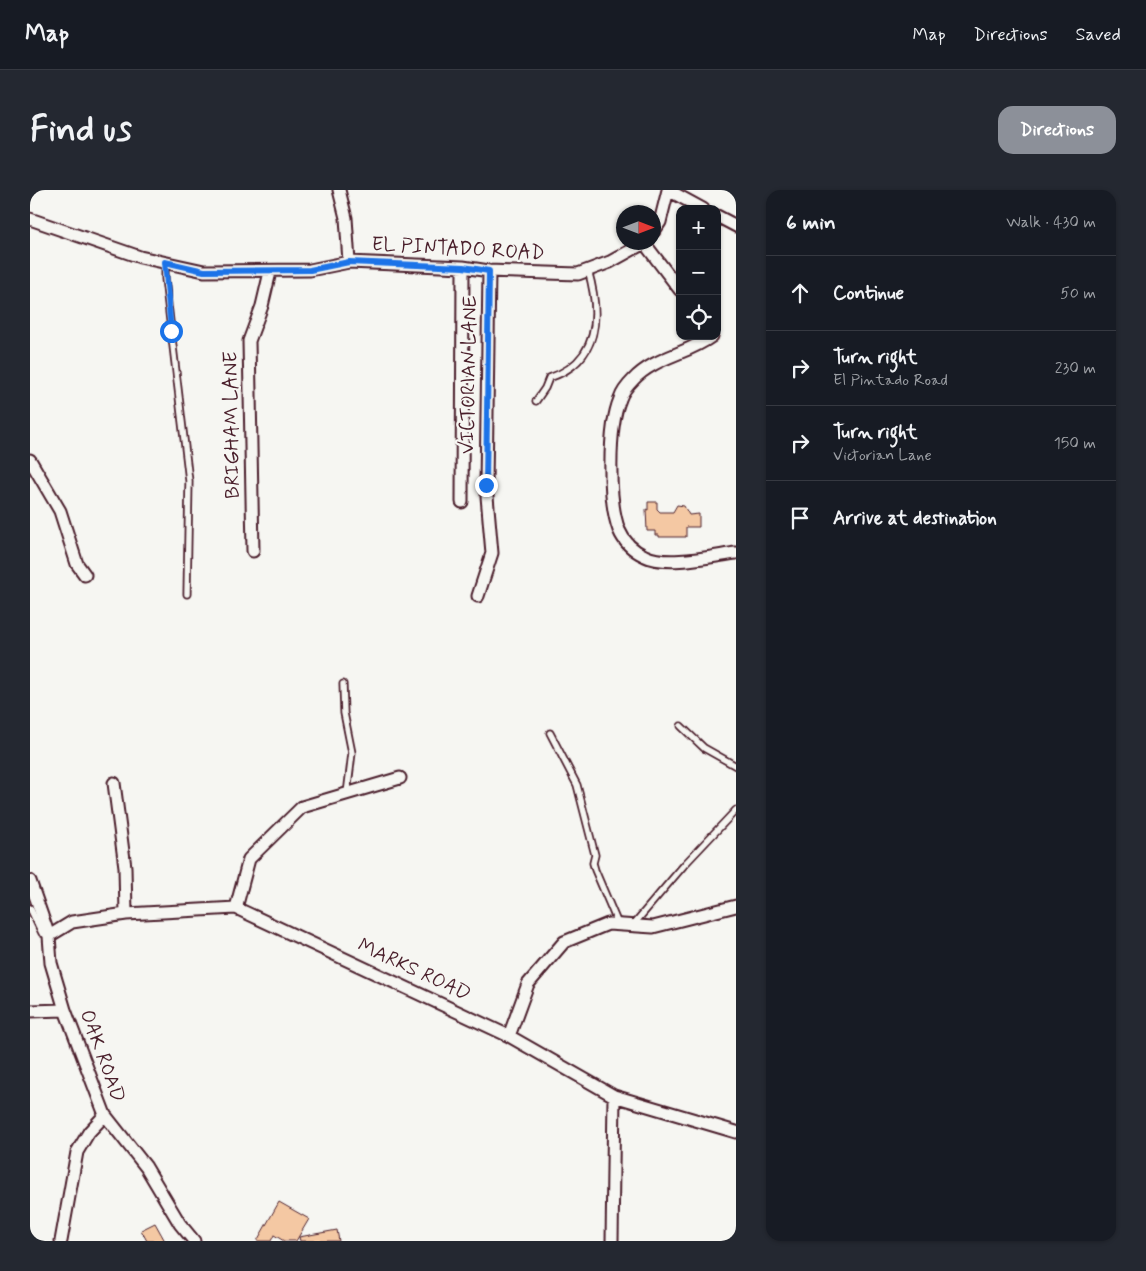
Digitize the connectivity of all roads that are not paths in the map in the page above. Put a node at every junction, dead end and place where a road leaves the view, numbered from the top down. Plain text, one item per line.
1 (340, 190) edge
2 (668, 190) edge
3 (696, 205) edge
4 (661, 218) edge
5 (721, 218) edge
6 (30, 219) edge
7 (736, 226) edge
8 (632, 250) edge
9 (650, 250) edge
10 (165, 262) junction
11 (349, 262) junction
12 (463, 267) junction
13 (588, 270) junction
14 (489, 271) junction
15 (270, 272) junction
16 (676, 285) edge
17 (704, 340) edge
18 (536, 401) dead end
19 (30, 460) edge
20 (462, 502) dead end
21 (253, 551) dead end
22 (736, 554) edge
23 (86, 575) dead end
24 (187, 594) dead end
25 (478, 596) dead end
26 (343, 684) dead end
27 (681, 726) dead end
28 (550, 733) dead end
29 (736, 766) edge
30 (400, 778) dead end
31 (114, 783) dead end
32 (347, 794) junction
33 (736, 810) edge
34 (30, 881) edge
35 (736, 906) edge
36 (30, 908) edge
37 (236, 908) junction
38 (126, 914) junction
39 (618, 924) junction
40 (633, 926) junction
41 (49, 936) junction
42 (65, 1010) junction
43 (30, 1011) edge
44 (509, 1036) junction
45 (614, 1096) junction
46 (105, 1115) junction
47 (736, 1132) edge
48 (61, 1241) edge
49 (194, 1241) edge
50 (612, 1241) edge

1 - 11 street
2 - 3 street
2 - 4 street
5 - 7 street
6 - 10 street, EL PINTADO ROAD
8 - 13 street, EL PINTADO ROAD
9 - 16 street
10 - 15 street, EL PINTADO ROAD
10 - 24 lane
11 - 12 street, EL PINTADO ROAD
11 - 15 street, EL PINTADO ROAD
12 - 14 street, EL PINTADO ROAD
12 - 20 street
13 - 14 street, EL PINTADO ROAD
13 - 18 lane
14 - 25 street, VICTORIAN LANE
15 - 21 street, BRIGHAM LANE
17 - 22 street
19 - 23 street
26 - 32 lane
27 - 29 lane
28 - 39 lane
30 - 32 street
31 - 38 street
32 - 37 street
33 - 40 lane
34 - 41 street, OAK ROAD
35 - 40 street
36 - 41 lane
37 - 38 street, MARKS ROAD
37 - 44 street, MARKS ROAD
38 - 41 street, MARKS ROAD
39 - 40 street
39 - 44 street
41 - 42 street, OAK ROAD
42 - 43 street
42 - 46 street, OAK ROAD
44 - 45 street, MARKS ROAD
45 - 47 street, MARKS ROAD
45 - 50 street
46 - 48 street, OAK ROAD
46 - 49 street

